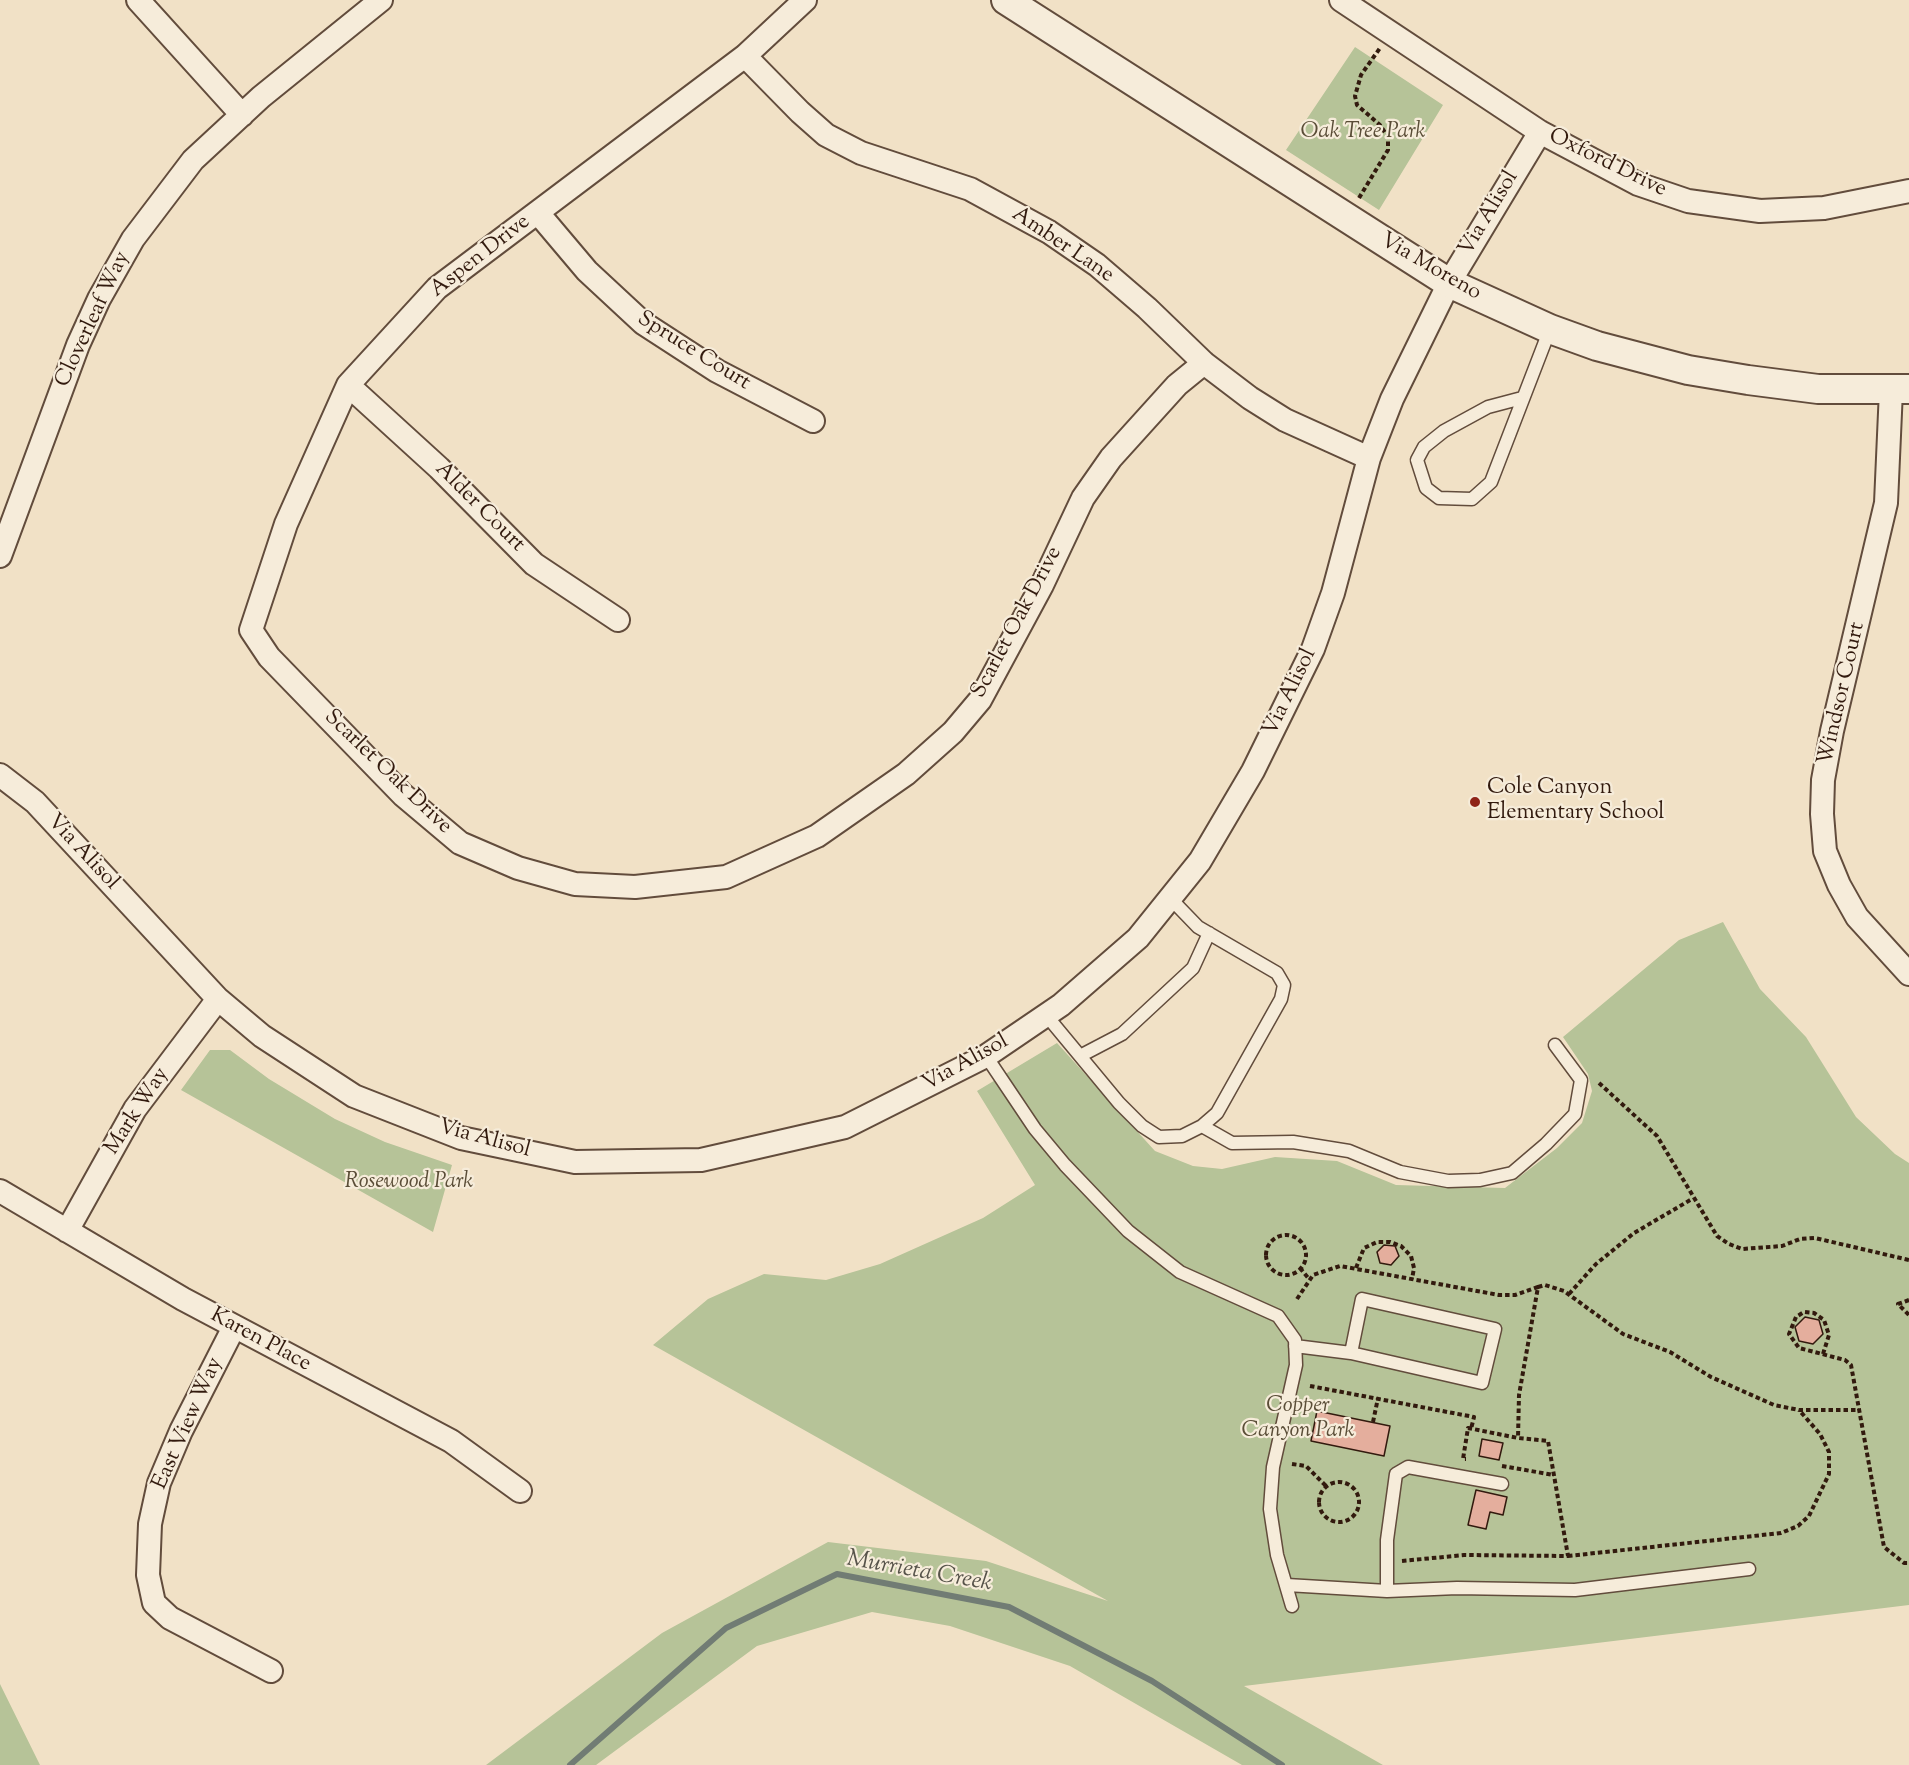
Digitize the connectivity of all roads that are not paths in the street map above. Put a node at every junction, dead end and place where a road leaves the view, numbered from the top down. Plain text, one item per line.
1 (138, 0) edge
2 (381, 0) edge
3 (805, 0) edge
4 (1006, 0) edge
5 (1341, 0) edge
6 (745, 56) junction
7 (242, 115) junction
8 (1540, 132) junction
9 (1909, 191) edge
10 (538, 213) junction
11 (1449, 283) junction
12 (1550, 329) junction
13 (1204, 363) junction
14 (348, 385) junction
15 (1900, 389) edge
16 (1522, 398) junction
17 (813, 421) dead end
18 (1369, 458) junction
19 (0, 556) edge
20 (618, 620) dead end
21 (251, 630) joint
22 (0, 775) edge
23 (1170, 898) junction
24 (1209, 933) junction
25 (1909, 974) edge
26 (218, 999) junction
27 (1046, 1015) junction
28 (1555, 1046) dead end
29 (986, 1056) junction
30 (1080, 1056) junction
31 (1202, 1126) junction
32 (0, 1191) edge
33 (67, 1230) junction
34 (234, 1327) junction
35 (1295, 1346) junction
36 (1351, 1353) junction
37 (1502, 1484) dead end
38 (520, 1491) dead end
39 (1749, 1569) dead end
40 (1287, 1585) junction
41 (1387, 1591) junction
42 (1292, 1606) dead end
43 (271, 1671) dead end

1 - 7 street
2 - 7 street, Cloverleaf Way
3 - 6 street, Aspen Drive
4 - 11 street, Via Moreno
5 - 8 street, Oxford Drive
6 - 10 street, Aspen Drive
6 - 13 street, Amber Lane
7 - 19 street, Cloverleaf Way
8 - 9 street, Oxford Drive
8 - 11 street, Via Alisol
10 - 14 street, Aspen Drive
10 - 17 street, Spruce Court
11 - 12 street, Via Moreno
11 - 18 street, Via Alisol
12 - 15 street, Via Moreno
12 - 16 lane
13 - 18 street, Amber Lane
13 - 21 street, Scarlet Oak Drive
14 - 20 street, Alder Court
14 - 21 street, Aspen Drive
15 - 25 street, Windsor Court
16 - 16 lane
18 - 23 street, Via Alisol
22 - 26 street, Via Alisol
23 - 24 lane
23 - 27 street, Via Alisol
24 - 30 lane
24 - 31 lane
26 - 29 street, Via Alisol
26 - 33 street, Mark Way
27 - 29 street, Via Alisol
27 - 30 lane
28 - 31 lane
29 - 35 lane
30 - 31 lane
32 - 33 street, Karen Place
33 - 34 street, Karen Place
34 - 38 street, Karen Place
34 - 43 street, East View Way
35 - 36 lane
35 - 40 lane
36 - 36 lane
37 - 41 lane
39 - 41 lane
40 - 41 lane
40 - 42 lane

